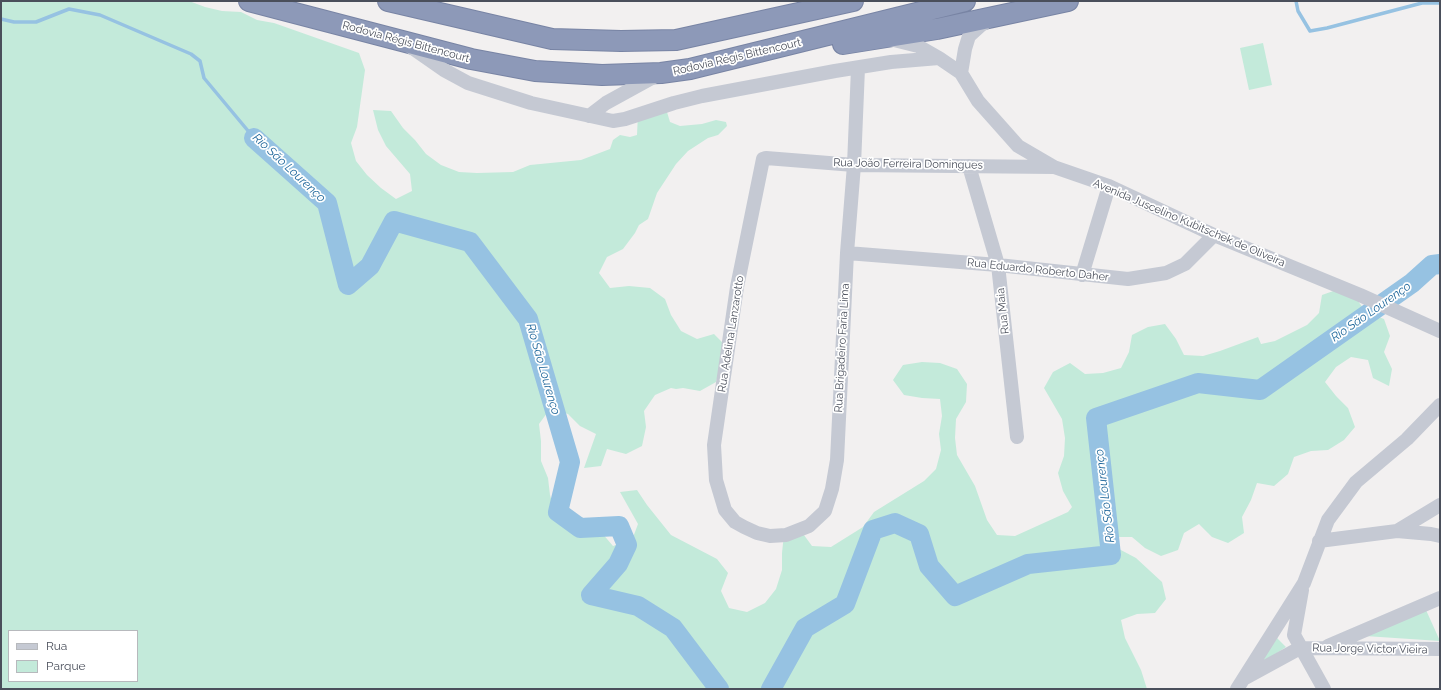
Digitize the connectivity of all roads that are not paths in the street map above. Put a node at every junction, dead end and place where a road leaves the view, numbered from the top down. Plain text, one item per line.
1 (249, 1) edge
2 (388, 1) edge
3 (797, 1) edge
4 (853, 1) edge
5 (965, 1) edge
6 (1068, 1) edge
7 (1007, 14) junction
8 (492, 26) junction
9 (882, 37) junction
10 (405, 43) junction
11 (939, 58) junction
12 (724, 62) junction
13 (858, 68) junction
14 (961, 73) junction
15 (660, 74) junction
16 (589, 116) junction
17 (764, 158) joint
18 (854, 165) junction
19 (969, 166) junction
20 (1054, 167) junction
21 (1109, 186) junction
22 (1214, 234) junction
23 (847, 253) junction
24 (998, 265) junction
25 (1082, 275) junction
26 (1440, 331) edge
27 (1440, 405) edge
28 (1018, 437) dead end
29 (1440, 505) edge
30 (726, 510) joint
31 (1397, 531) junction
32 (1440, 536) edge
33 (1320, 541) junction
34 (1304, 583) junction
35 (1440, 598) edge
36 (1272, 632) junction
37 (1294, 635) junction
38 (1300, 648) junction
39 (1322, 648) junction
40 (1440, 649) edge
41 (1240, 684) edge
42 (1324, 689) edge

1 - 10 highway, Rodovia Régis Bittencourt
2 - 8 highway
3 - 8 highway
4 - 8 highway
5 - 12 highway, Rodovia Régis Bittencourt
6 - 7 highway
7 - 9 highway
7 - 14 street
9 - 11 street, Avenida Juscelino Kubitschek de Oliveira
9 - 12 highway
10 - 15 highway, Rodovia Régis Bittencourt
10 - 16 street
11 - 13 street
11 - 14 street, Avenida Juscelino Kubitschek de Oliveira
12 - 15 highway, Rodovia Régis Bittencourt
13 - 16 street
13 - 18 street, Rua Brigadeiro Faria Lima
14 - 20 street, Avenida Juscelino Kubitschek de Oliveira
15 - 16 street
17 - 18 street, Rua João Ferreira Domingues
17 - 30 street, Rua Adelina Lanzarotto
18 - 19 street, Rua João Ferreira Domingues
18 - 23 street, Rua Brigadeiro Faria Lima
19 - 20 street, Rua João Ferreira Domingues
19 - 24 street, Rua Maia
20 - 21 street, Avenida Juscelino Kubitschek de Oliveira
21 - 22 street, Avenida Juscelino Kubitschek de Oliveira
21 - 25 street
22 - 25 street, Rua Eduardo Roberto Daher
22 - 26 street, Avenida Juscelino Kubitschek de Oliveira
23 - 24 street, Rua Eduardo Roberto Daher
23 - 30 street, Rua Brigadeiro Faria Lima
24 - 25 street, Rua Eduardo Roberto Daher
24 - 28 street, Rua Maia
27 - 33 street
29 - 31 street
31 - 32 street
31 - 33 street
33 - 34 street
34 - 36 street
34 - 37 street
35 - 39 street
36 - 37 street
36 - 41 street
37 - 38 street
38 - 39 street, Rua Jorge Victor Vieira
38 - 41 street
38 - 42 street
39 - 40 street, Rua Jorge Victor Vieira

